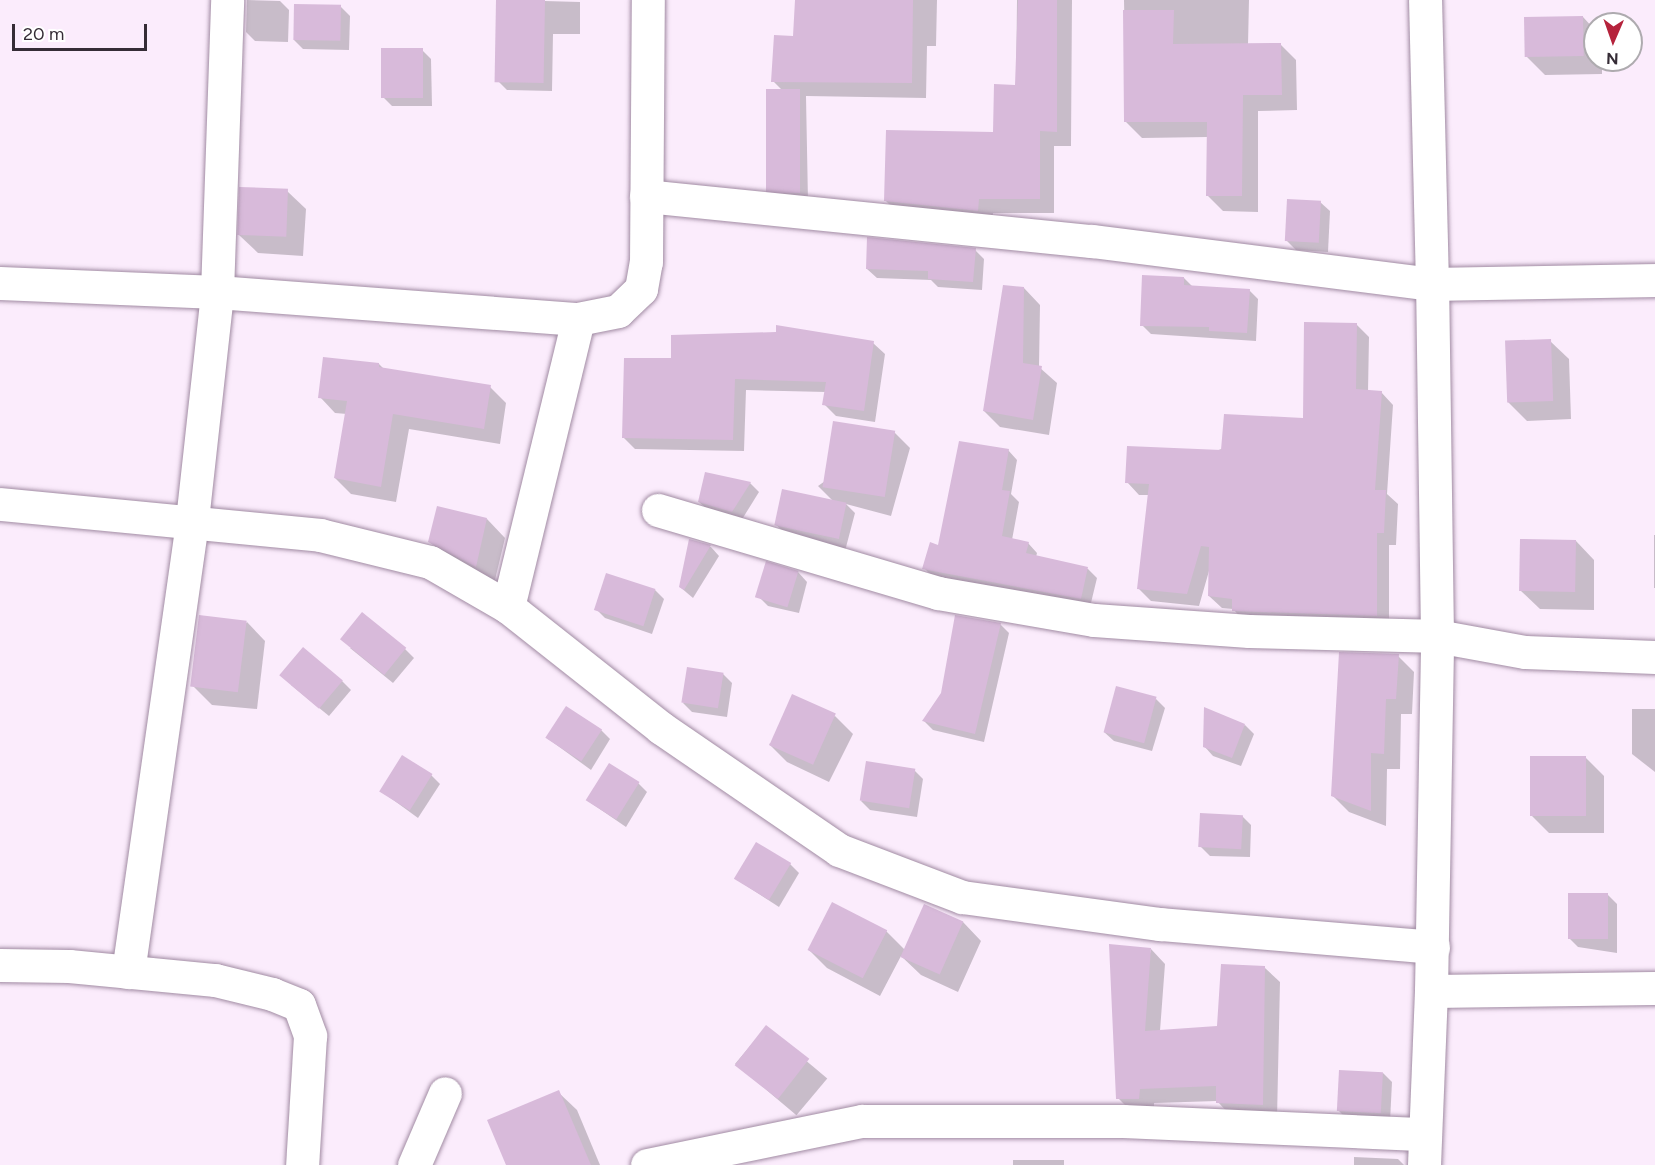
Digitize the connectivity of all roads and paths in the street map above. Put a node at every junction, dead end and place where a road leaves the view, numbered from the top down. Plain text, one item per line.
1 (227, 0) edge
2 (648, 0) edge
3 (1425, 0) edge
4 (646, 196) junction
5 (1655, 280) edge
6 (0, 283) edge
7 (1432, 284) junction
8 (217, 292) junction
9 (578, 319) junction
10 (0, 504) edge
11 (658, 510) dead end
12 (192, 520) junction
13 (508, 607) junction
14 (1437, 636) junction
15 (1655, 657) edge
16 (1433, 946) junction
17 (0, 965) edge
18 (128, 972) junction
19 (1655, 988) edge
20 (1431, 991) junction
21 (445, 1093) dead end
22 (1425, 1149) edge
23 (302, 1165) edge
24 (414, 1165) edge
25 (647, 1165) edge

1 - 8 street
2 - 4 street
3 - 7 street
4 - 7 street
4 - 9 street
5 - 7 street
6 - 8 street
7 - 14 street
8 - 9 street
8 - 12 street
9 - 13 street
10 - 12 street
11 - 14 street
12 - 13 street
12 - 18 street
13 - 16 street
14 - 15 street
14 - 16 street
16 - 20 street
17 - 18 street
18 - 23 street
19 - 20 street
20 - 22 street
21 - 24 street
22 - 25 street

